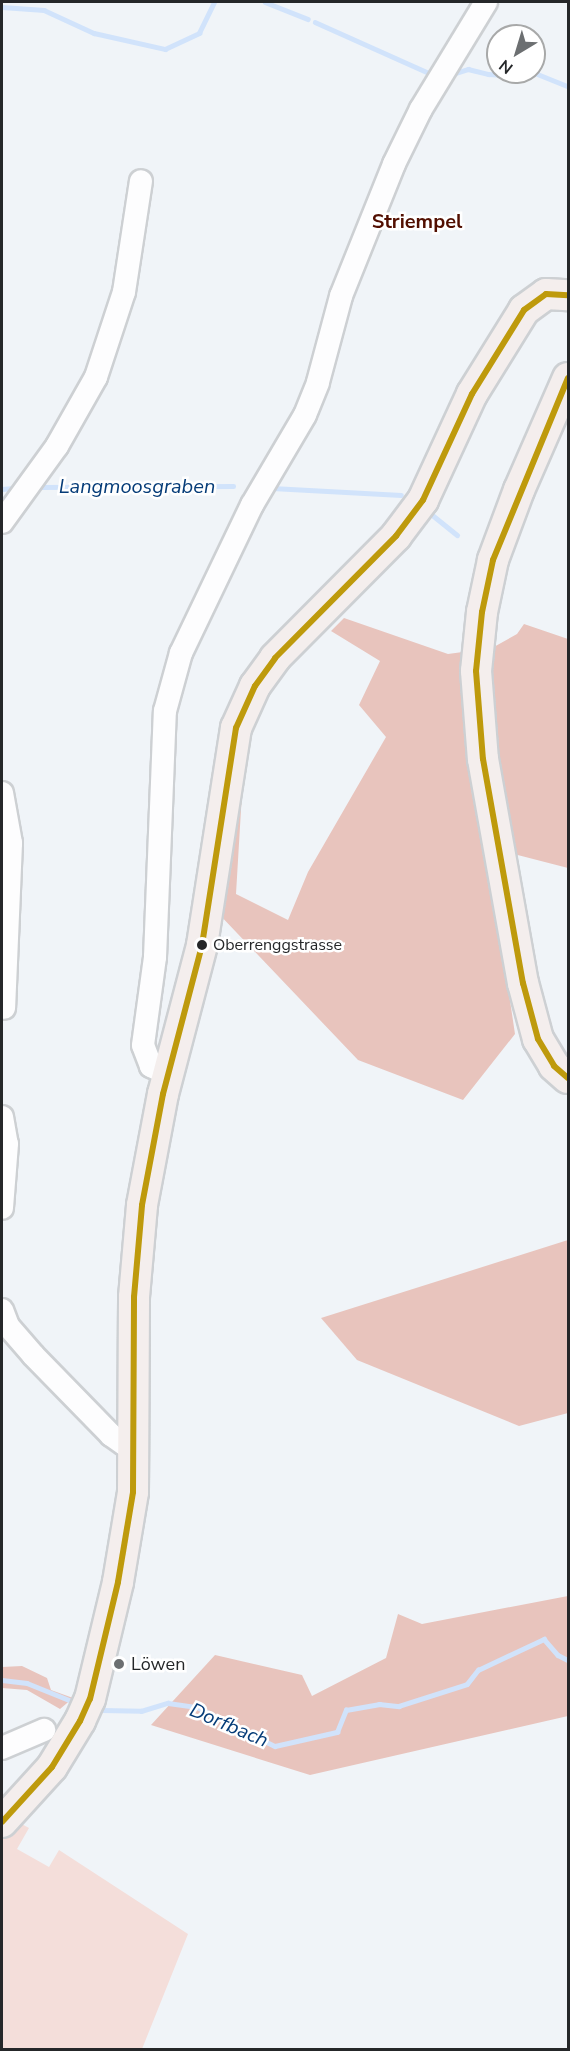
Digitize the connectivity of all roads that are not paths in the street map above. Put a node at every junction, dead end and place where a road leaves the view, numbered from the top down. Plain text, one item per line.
1 (486, 2) edge
2 (141, 181) dead end
3 (568, 295) edge
4 (568, 378) edge
5 (2, 522) edge
6 (2, 793) edge
7 (4, 1008) dead end
8 (168, 1074) junction
9 (568, 1078) edge
10 (2, 1117) edge
11 (2, 1208) edge
12 (2, 1310) edge
13 (135, 1445) junction
14 (44, 1730) dead end
15 (2, 1748) edge
16 (2, 1822) edge

1 - 8 street
2 - 5 street
3 - 8 main road
4 - 9 main road
6 - 7 street
8 - 13 main road
10 - 11 street
12 - 13 street
13 - 16 main road
14 - 15 street

